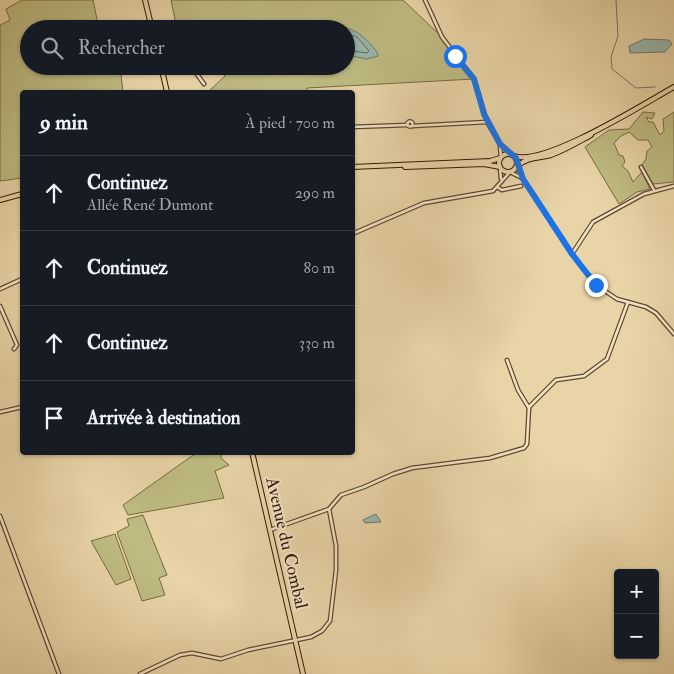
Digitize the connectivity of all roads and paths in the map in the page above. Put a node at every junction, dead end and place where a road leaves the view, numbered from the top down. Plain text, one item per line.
1 (145, 0) edge
2 (425, 0) edge
3 (150, 20) edge
4 (163, 75) edge
5 (198, 75) edge
6 (204, 84) dead end
7 (674, 88) edge
8 (167, 90) edge
9 (487, 122) junction
10 (355, 127) edge
11 (500, 144) junction
12 (512, 155) junction
13 (501, 158) junction
14 (517, 166) junction
15 (500, 167) junction
16 (641, 167) dead end
17 (355, 168) edge
18 (355, 168) edge
19 (510, 172) junction
20 (523, 179) junction
21 (501, 180) junction
22 (521, 186) dead end
23 (674, 186) edge
24 (497, 187) junction
25 (654, 190) junction
26 (20, 195) edge
27 (0, 200) edge
28 (355, 233) edge
29 (572, 254) junction
30 (20, 280) edge
31 (0, 289) edge
32 (628, 302) junction
33 (0, 306) edge
34 (674, 334) edge
35 (14, 348) dead end
36 (507, 360) dead end
37 (20, 408) edge
38 (529, 408) junction
39 (0, 412) edge
40 (253, 455) edge
41 (329, 509) junction
42 (0, 516) edge
43 (270, 530) junction
44 (295, 639) junction
45 (59, 674) edge
46 (140, 674) edge
47 (304, 674) edge

1 - 3 main road
2 - 9 street
4 - 8 main road
5 - 6 street
7 - 12 main road
7 - 14 main road
9 - 10 street
9 - 11 street
11 - 12 street
11 - 13 street
12 - 13 main road
12 - 14 main road
13 - 15 main road
13 - 17 main road
14 - 19 main road
14 - 20 street
15 - 18 main road
15 - 19 main road
15 - 21 street
16 - 25 street
19 - 20 street
19 - 21 street
20 - 29 street
21 - 24 street
22 - 24 street
23 - 25 street
24 - 28 street
25 - 29 street
26 - 27 main road
29 - 32 street
30 - 31 street
32 - 34 street
32 - 38 street
33 - 35 street
36 - 38 street
37 - 39 street
38 - 41 street
40 - 43 main road, Avenue du Combal
41 - 43 street
41 - 44 street
42 - 45 street
43 - 44 main road, Avenue du Combal
44 - 46 street
44 - 47 main road, Avenue du Combal

